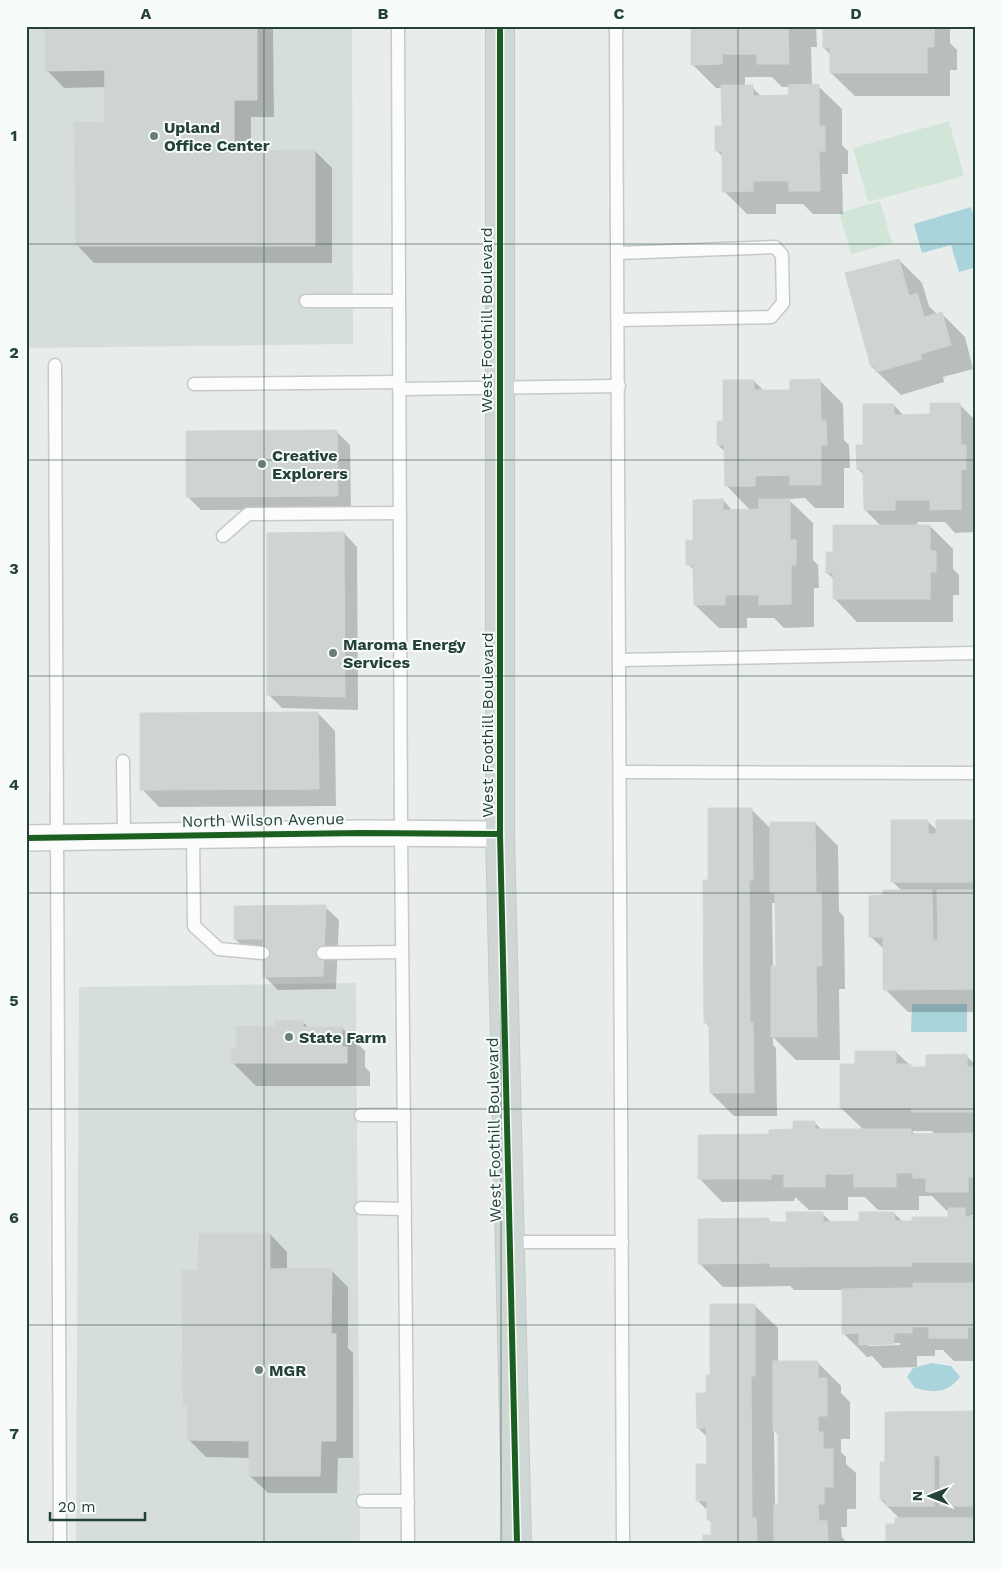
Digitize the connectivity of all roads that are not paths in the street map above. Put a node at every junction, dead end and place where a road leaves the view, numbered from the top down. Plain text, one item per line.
1 (398, 26) edge
2 (500, 26) edge
3 (616, 26) edge
4 (618, 253) junction
5 (306, 301) dead end
6 (399, 301) junction
7 (618, 320) junction
8 (55, 365) dead end
9 (194, 384) dead end
10 (399, 386) junction
11 (619, 386) junction
12 (500, 388) junction
13 (400, 513) junction
14 (223, 536) dead end
15 (976, 653) edge
16 (619, 660) junction
17 (123, 761) dead end
18 (620, 772) junction
19 (976, 773) edge
20 (401, 834) junction
21 (500, 834) junction
22 (193, 835) junction
23 (124, 836) junction
24 (26, 838) edge
25 (58, 838) junction
26 (402, 952) junction
27 (263, 953) dead end
28 (323, 953) dead end
29 (361, 1115) dead end
30 (404, 1115) junction
31 (361, 1208) dead end
32 (405, 1209) junction
33 (510, 1242) junction
34 (622, 1242) junction
35 (363, 1502) dead end
36 (408, 1502) junction
37 (60, 1543) edge
38 (408, 1543) edge
39 (517, 1543) edge
40 (623, 1543) edge

1 - 6 lane
2 - 12 main road, West Foothill Boulevard
3 - 4 lane
4 - 7 lane
4 - 7 lane
5 - 6 lane
6 - 10 lane
7 - 11 lane
8 - 25 lane
9 - 10 lane, West Foothill Boulevard
10 - 12 lane, West Foothill Boulevard
10 - 13 lane
11 - 12 lane, West Foothill Boulevard
11 - 16 lane
12 - 21 main road, West Foothill Boulevard
13 - 14 lane
13 - 20 lane
15 - 16 lane
16 - 18 lane
17 - 23 lane
18 - 19 lane
18 - 34 lane
20 - 21 street, North Wilson Avenue
20 - 22 street, North Wilson Avenue
20 - 26 lane
21 - 33 main road, West Foothill Boulevard
22 - 23 street, North Wilson Avenue
22 - 27 lane
23 - 25 street, North Wilson Avenue
24 - 25 street, North Wilson Avenue
25 - 37 lane
26 - 28 lane
26 - 30 lane
29 - 30 lane
30 - 32 lane
31 - 32 lane
32 - 36 lane
33 - 34 lane, West Foothill Boulevard
33 - 39 main road, West Foothill Boulevard
34 - 40 lane
35 - 36 lane
36 - 38 lane

